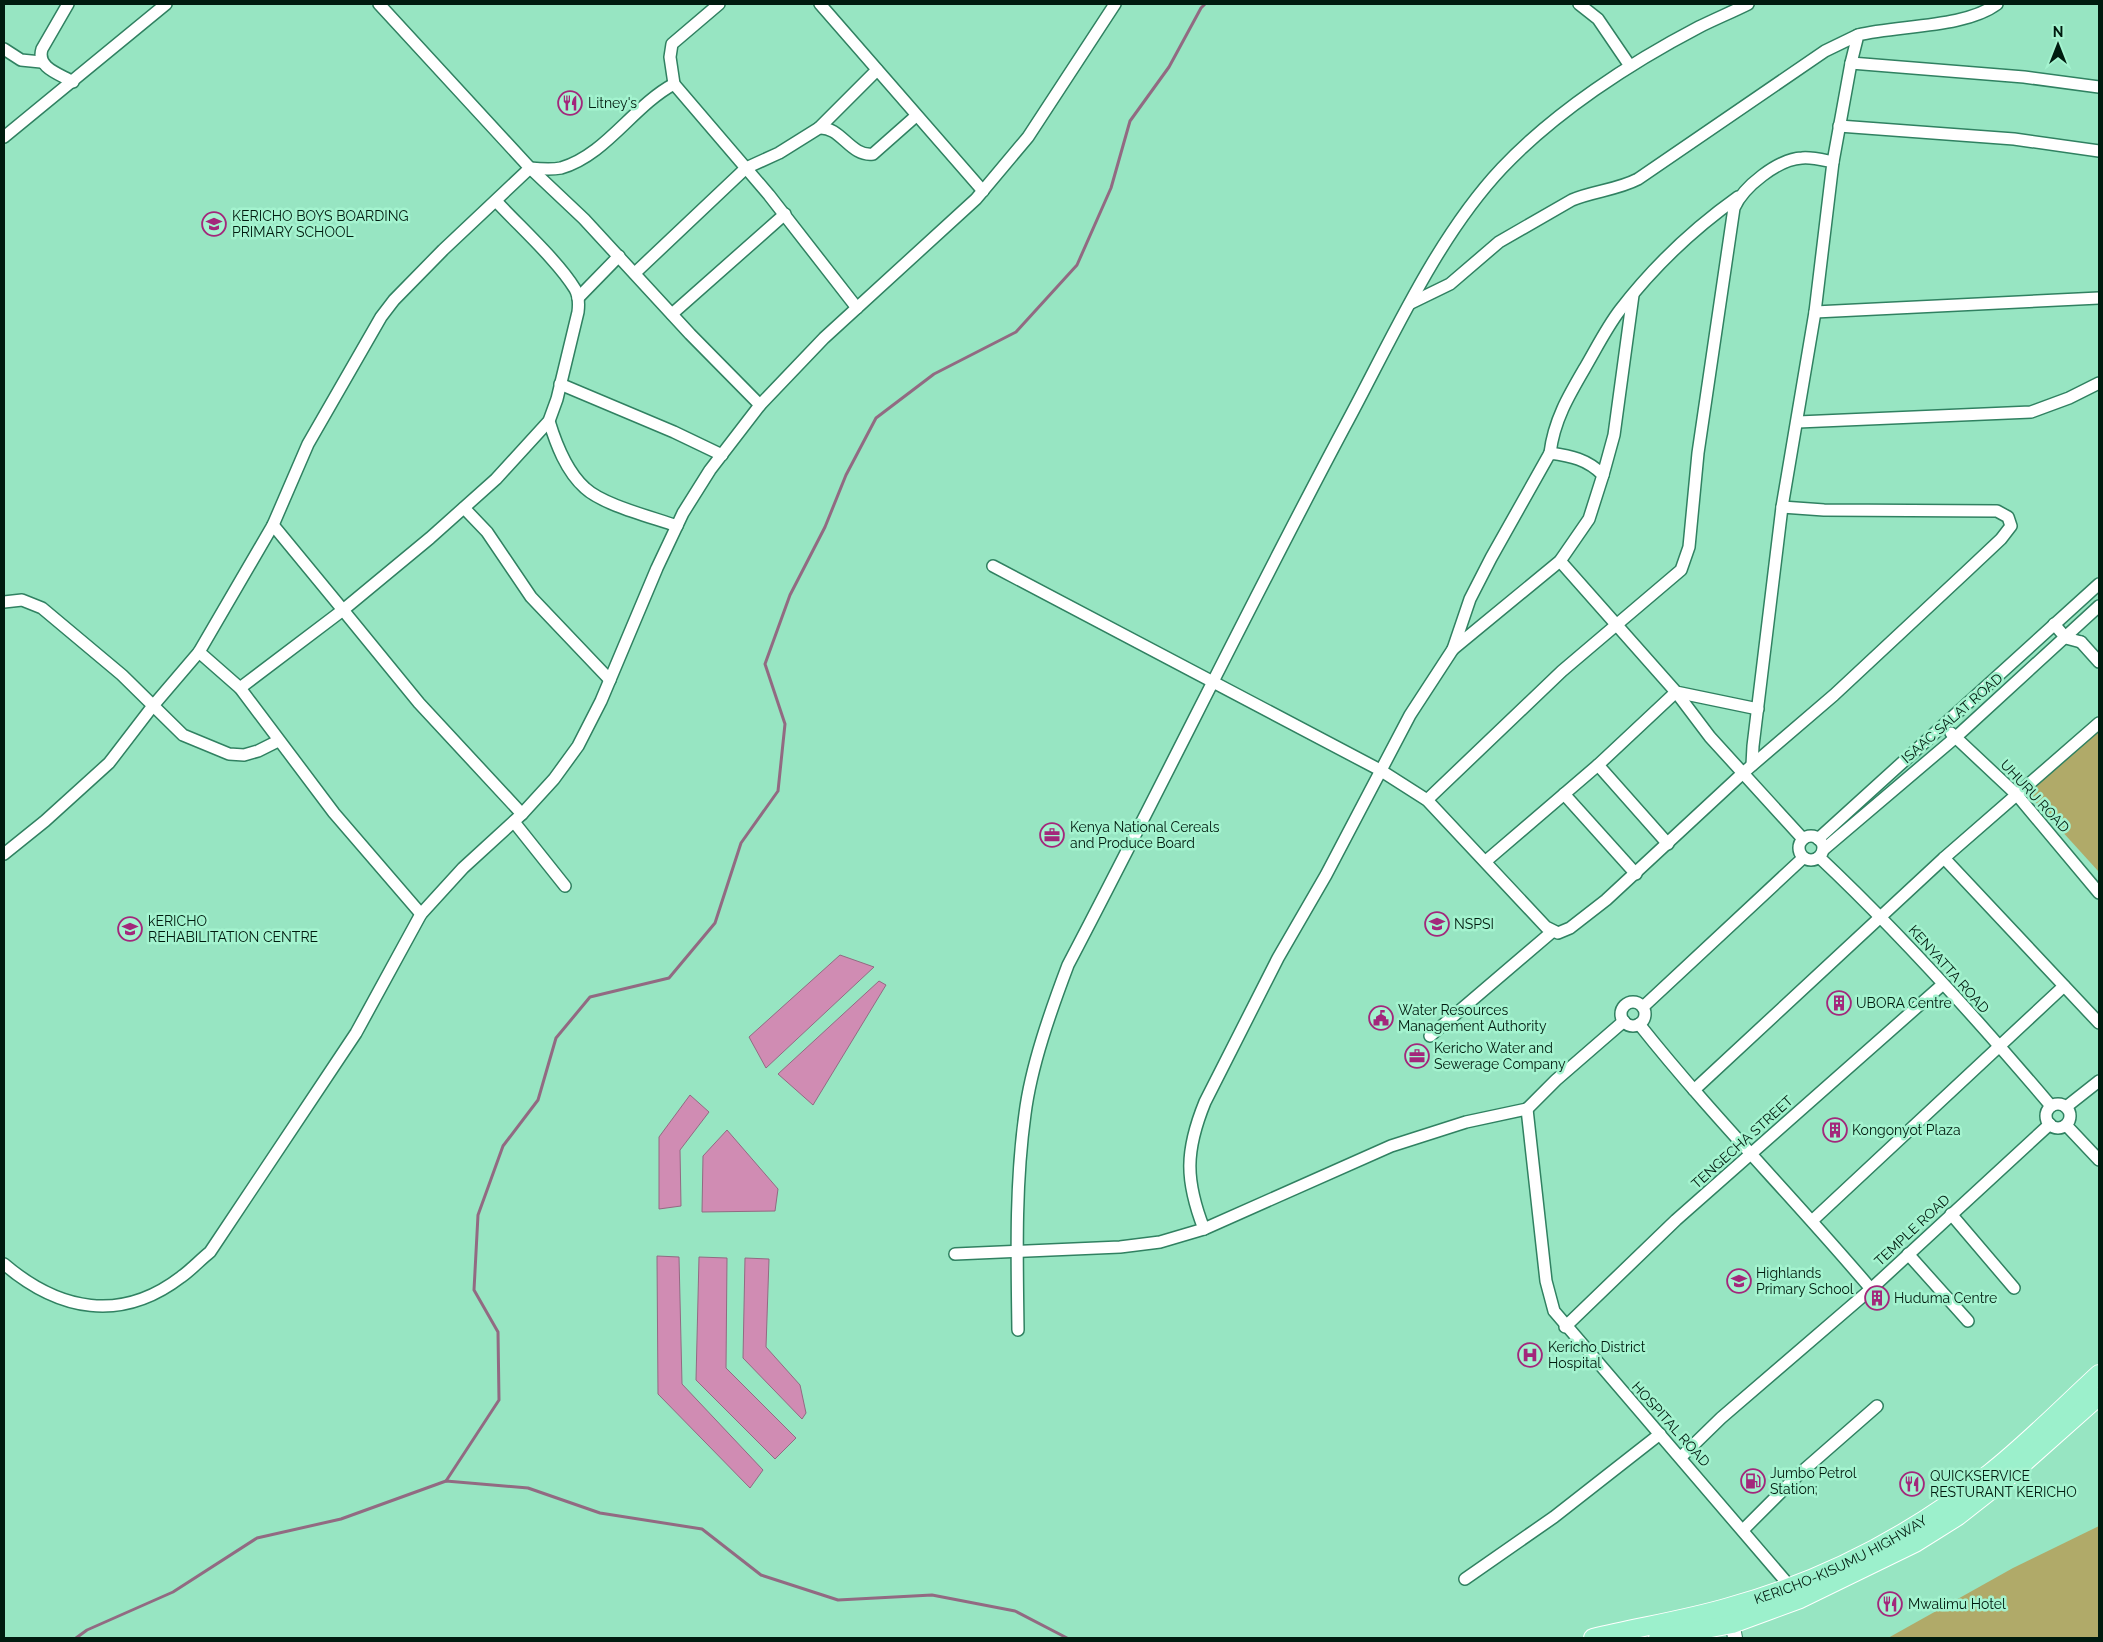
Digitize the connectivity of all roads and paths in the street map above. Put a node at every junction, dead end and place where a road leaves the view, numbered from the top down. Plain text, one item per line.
1 (68, 4) edge
2 (166, 4) edge
3 (379, 4) edge
4 (719, 4) edge
5 (820, 4) edge
6 (1115, 4) edge
7 (1579, 4) edge
8 (1748, 4) edge
9 (1997, 4) edge
10 (1858, 35) junction
11 (4, 48) edge
12 (41, 62) junction
13 (1851, 63) junction
14 (1630, 66) junction
15 (877, 70) junction
16 (73, 82) junction
17 (674, 84) junction
18 (2099, 87) edge
19 (916, 116) junction
20 (1839, 126) junction
21 (819, 128) junction
22 (4, 137) edge
23 (2099, 151) edge
24 (1833, 162) junction
25 (530, 168) junction
26 (746, 168) junction
27 (983, 191) junction
28 (1739, 196) junction
29 (496, 201) junction
30 (785, 214) junction
31 (619, 256) junction
32 (635, 273) junction
33 (1633, 295) junction
34 (578, 298) junction
35 (2099, 298) edge
36 (1411, 303) junction
37 (857, 308) junction
38 (1815, 312) junction
39 (672, 314) junction
40 (2099, 383) edge
41 (560, 384) junction
42 (760, 405) junction
43 (549, 421) junction
44 (1798, 422) junction
45 (1550, 453) junction
46 (722, 455) junction
47 (1603, 475) junction
48 (1782, 507) junction
49 (464, 508) junction
50 (273, 525) junction
51 (677, 526) junction
52 (1560, 561) junction
53 (994, 566) dead end
54 (2099, 584) edge
55 (4, 602) edge
56 (2099, 606) edge
57 (343, 610) junction
58 (2067, 613) junction
59 (2054, 624) junction
60 (1617, 625) junction
61 (2078, 627) junction
62 (2066, 638) junction
63 (2081, 642) junction
64 (1452, 649) junction
65 (199, 652) junction
66 (2099, 662) edge
67 (610, 680) junction
68 (1214, 682) junction
69 (240, 688) junction
70 (1676, 692) junction
71 (152, 707) junction
72 (1758, 709) junction
73 (2099, 723) edge
74 (1942, 725) junction
75 (1956, 737) junction
76 (278, 741) junction
77 (1598, 765) junction
78 (1752, 765) junction
79 (1380, 770) junction
80 (1742, 773) junction
81 (1564, 794) junction
82 (2017, 795) junction
83 (1427, 800) junction
84 (518, 818) junction
85 (1803, 839) junction
86 (1818, 839) junction
87 (1668, 844) junction
88 (4, 854) edge
89 (1821, 854) junction
90 (1803, 858) junction
91 (1944, 858) junction
92 (1486, 861) junction
93 (1636, 874) junction
94 (565, 886) dead end
95 (2099, 893) edge
96 (421, 914) junction
97 (1881, 916) junction
98 (1553, 931) junction
99 (1942, 985) junction
100 (2064, 986) junction
101 (1643, 1007) junction
102 (1624, 1021) junction
103 (2099, 1023) edge
104 (1639, 1024) junction
105 (1430, 1036) dead end
106 (2000, 1046) junction
107 (2099, 1081) edge
108 (1694, 1090) junction
109 (2051, 1106) junction
110 (2066, 1107) junction
111 (1527, 1109) junction
112 (2050, 1124) junction
113 (2066, 1125) junction
114 (1752, 1155) junction
115 (2099, 1160) edge
116 (1951, 1214) junction
117 (1813, 1220) junction
118 (1204, 1229) junction
119 (1017, 1253) junction
120 (955, 1254) dead end
121 (1908, 1254) junction
122 (4, 1264) edge
123 (2014, 1288) dead end
124 (1871, 1289) junction
125 (1968, 1320) dead end
126 (1566, 1326) junction
127 (1018, 1330) dead end
128 (2099, 1374) edge
129 (2099, 1396) edge
130 (1877, 1406) dead end
131 (1660, 1434) junction
132 (1681, 1457) junction
133 (1743, 1530) junction
134 (1465, 1579) dead end
135 (1795, 1593) junction
136 (1732, 1623) edge
137 (1593, 1638) edge
138 (1658, 1638) edge

1 - 12 street
2 - 16 street
3 - 25 street
4 - 17 street
5 - 15 street
6 - 27 street
7 - 14 street
8 - 14 street
9 - 10 street
10 - 13 street
10 - 36 street
11 - 12 street
12 - 16 street
13 - 18 street
13 - 20 street
14 - 36 street
15 - 19 street
15 - 21 street
16 - 22 street
17 - 25 street
17 - 26 street
19 - 21 street
19 - 27 street
20 - 23 street
20 - 24 street
21 - 26 street
24 - 28 street
24 - 38 street
25 - 29 street
25 - 31 street
26 - 30 street
26 - 32 street
27 - 37 street
28 - 33 street
28 - 60 street
29 - 34 street
29 - 50 street
30 - 37 street
30 - 39 street
31 - 32 street
31 - 34 street
32 - 39 street
33 - 45 street
33 - 47 street
34 - 41 street
35 - 38 street
36 - 68 street
37 - 42 street
38 - 44 street
39 - 42 street
40 - 44 street
41 - 43 street
41 - 46 street
42 - 46 street
43 - 49 street
43 - 51 street
44 - 48 street
45 - 47 street
45 - 64 street
46 - 51 street
47 - 52 street
48 - 72 street
48 - 78 street
49 - 57 street
49 - 67 street
50 - 57 street
50 - 65 street
51 - 67 street
52 - 60 street
52 - 64 street
53 - 68 street
54 - 58 street
55 - 71 street
56 - 61 street, ISAAC SALAT ROAD
57 - 69 street
57 - 84 street
58 - 59 street
58 - 61 street
59 - 62 street
59 - 74 street
60 - 70 street
60 - 83 street
61 - 62 street, ISAAC SALAT ROAD
61 - 63 street
62 - 63 street
62 - 75 street, ISAAC SALAT ROAD
63 - 66 street
64 - 79 street
65 - 69 street
65 - 71 street
67 - 84 street
68 - 79 street
68 - 119 street
69 - 76 street
70 - 72 street
70 - 77 street
70 - 80 street
71 - 76 street
71 - 88 street
72 - 78 street
73 - 82 street
74 - 75 street, UHURU ROAD
74 - 86 street
75 - 82 street, UHURU ROAD
75 - 89 street, ISAAC SALAT ROAD
76 - 96 street
77 - 81 street
77 - 87 street
78 - 80 street
79 - 83 street
79 - 118 street
80 - 85 street
80 - 87 street
81 - 92 street
81 - 93 street
82 - 91 street
82 - 95 street, UHURU ROAD
83 - 92 street
84 - 94 street
84 - 96 street
85 - 86 street
85 - 90 street
86 - 89 street
87 - 93 street
89 - 90 street
89 - 97 street, KENYATTA ROAD
90 - 101 street
91 - 97 street
91 - 100 street
92 - 98 street
93 - 98 street
96 - 122 street
97 - 99 street, KENYATTA ROAD
97 - 108 street
98 - 105 street
99 - 106 street, KENYATTA ROAD
99 - 114 street, TENGECHA STREET
100 - 103 street
100 - 106 street
101 - 102 street
101 - 104 street
102 - 104 street
102 - 111 street
104 - 108 street
106 - 109 street, KENYATTA ROAD
106 - 117 street
107 - 110 street
108 - 114 street
109 - 110 street
109 - 112 street
110 - 113 street
111 - 118 street
111 - 126 street, HOSPITAL ROAD
112 - 113 street
112 - 116 street, TEMPLE ROAD
113 - 115 street
114 - 117 street
114 - 126 street, TENGECHA STREET
116 - 121 street, TEMPLE ROAD
116 - 123 street
117 - 124 street
118 - 119 street
119 - 120 street
119 - 127 street
121 - 124 street, TEMPLE ROAD
121 - 125 street
124 - 132 street, TEMPLE ROAD
126 - 131 street, HOSPITAL ROAD
128 - 135 highway, KERICHO-KISUMU HIGHWAY
129 - 135 highway, KERICHO-KISUMU HIGHWAY
130 - 133 street
131 - 132 street, HOSPITAL ROAD
131 - 134 street
132 - 133 street, HOSPITAL ROAD
133 - 135 street, HOSPITAL ROAD
135 - 136 highway, KERICHO-KISUMU HIGHWAY
136 - 137 highway, KERICHO-KISUMU HIGHWAY
136 - 138 highway, KERICHO-KISUMU HIGHWAY

